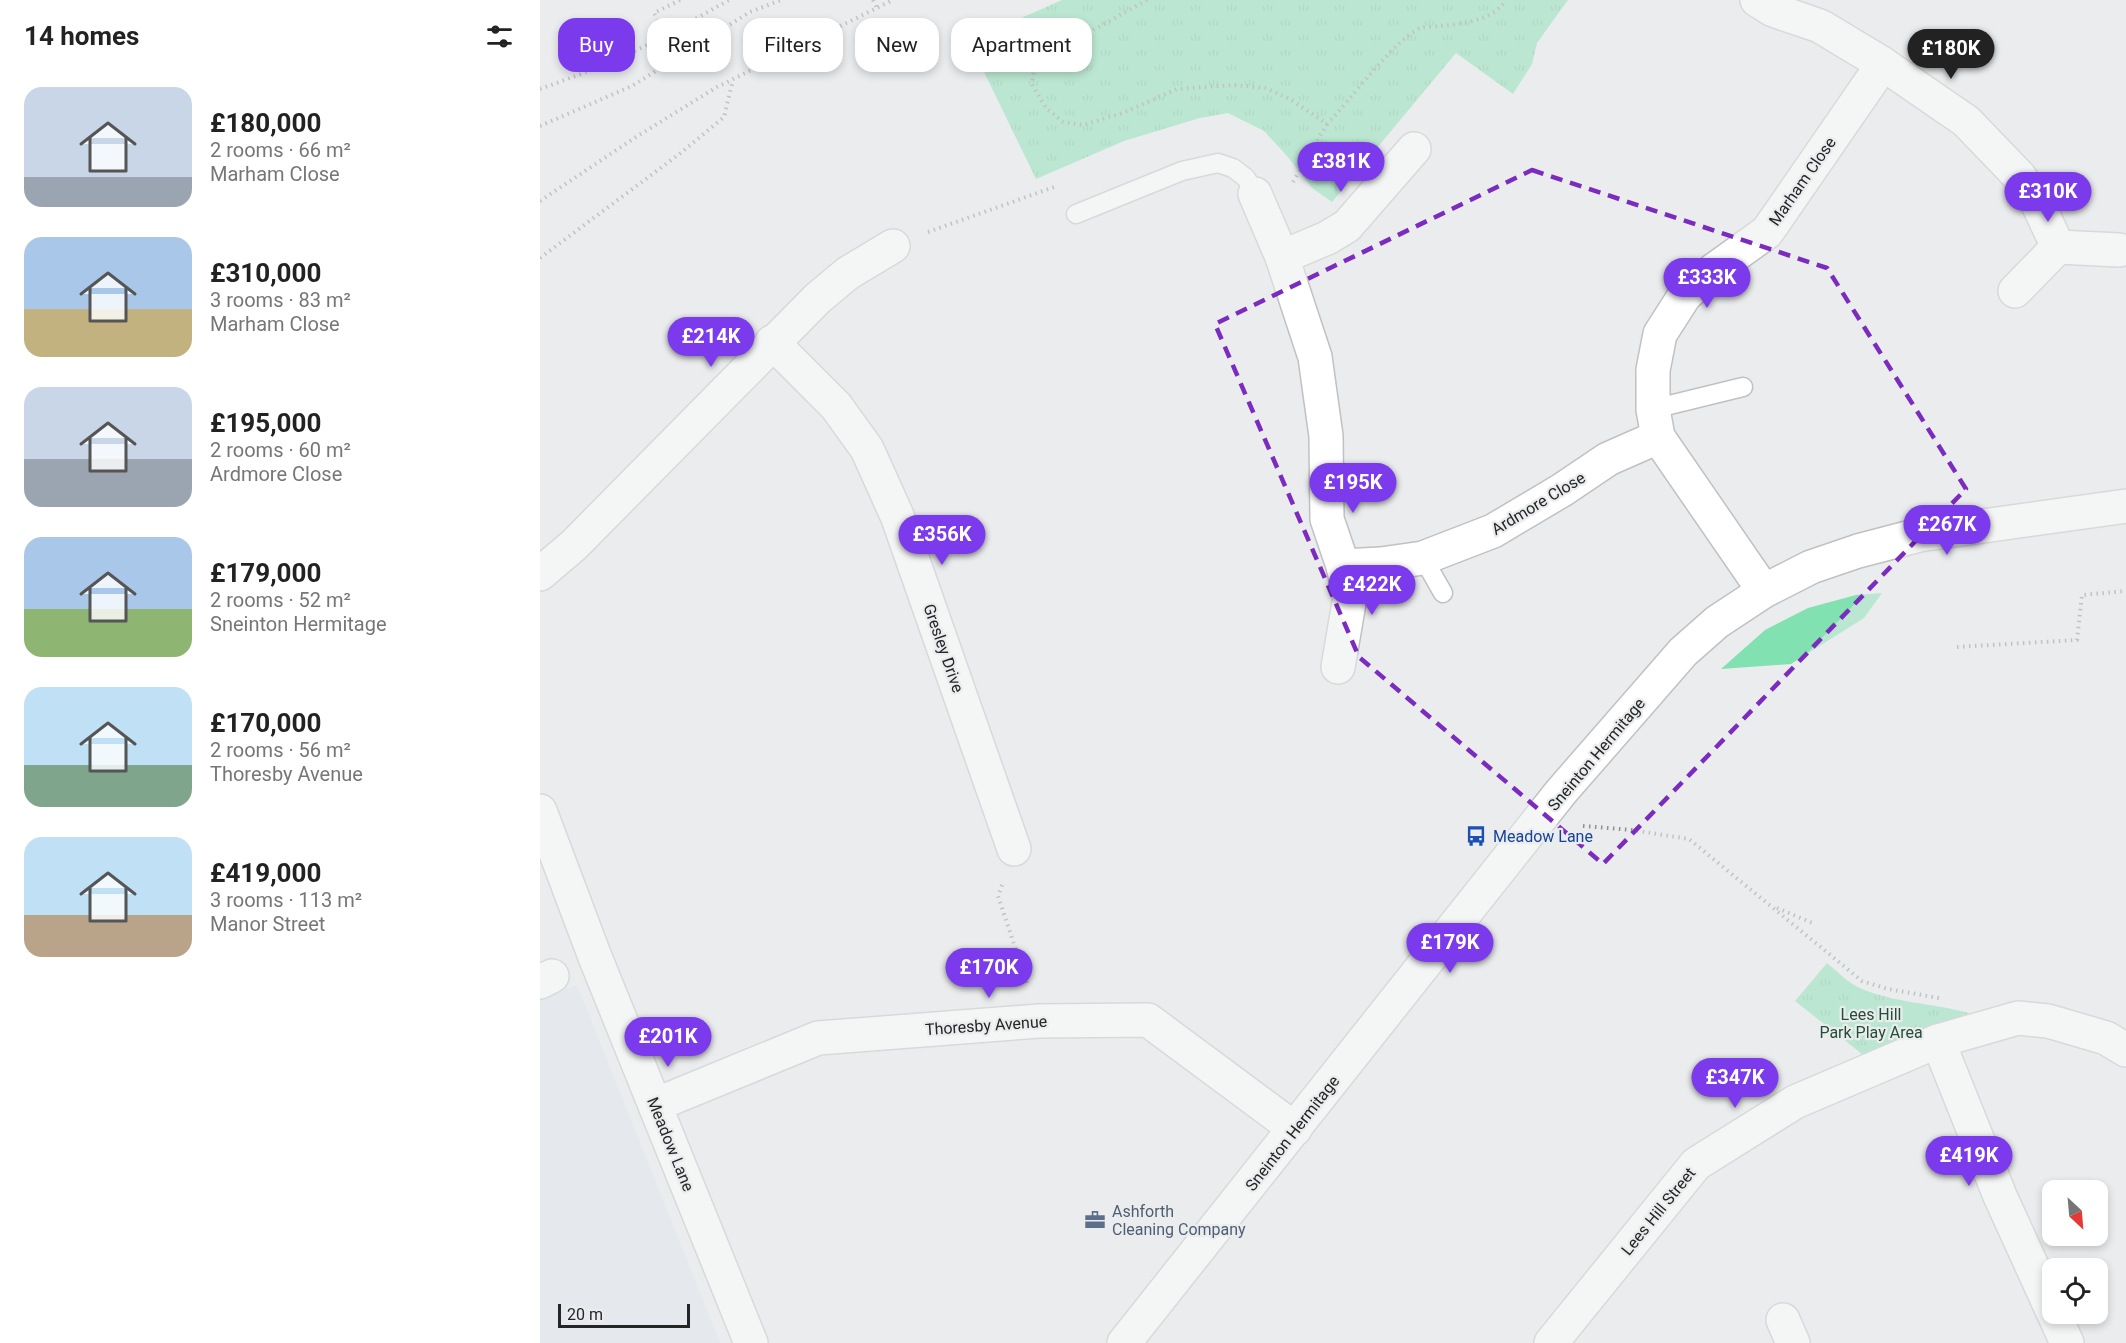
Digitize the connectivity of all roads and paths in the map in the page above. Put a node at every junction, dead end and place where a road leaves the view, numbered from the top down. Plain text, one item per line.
1 (680, 0) edge
2 (729, 0) edge
3 (781, 0) edge
4 (873, 0) edge
5 (893, 0) edge
6 (1147, 0) edge
7 (1506, 0) edge
8 (1757, 0) edge
9 (877, 8) junction
10 (656, 18) edge
11 (697, 18) edge
12 (647, 45) edge
13 (1883, 64) junction
14 (732, 80) junction
15 (540, 89) edge
16 (1327, 124) junction
17 (540, 126) edge
18 (1414, 148) dead end
19 (540, 201) edge
20 (1260, 204) junction
21 (1076, 214) dead end
22 (893, 246) dead end
23 (2058, 247) junction
24 (2119, 250) dead end
25 (1282, 257) junction
26 (540, 258) edge
27 (2015, 291) dead end
28 (772, 342) junction
29 (1743, 387) dead end
30 (1655, 423) junction
31 (2126, 506) edge
32 (1423, 558) junction
33 (1343, 566) junction
34 (540, 574) edge
35 (1764, 591) junction
36 (2126, 591) edge
37 (1443, 593) dead end
38 (1957, 647) dead end
39 (1338, 667) dead end
40 (540, 811) edge
41 (1632, 830) dead end
42 (1014, 849) joint
43 (1771, 905) junction
44 (1815, 924) dead end
45 (1949, 1000) dead end
46 (1040, 1021) junction
47 (1938, 1041) junction
48 (2126, 1050) edge
49 (655, 1105) junction
50 (1295, 1129) junction
51 (2042, 1288) edge
52 (2058, 1324) edge
53 (751, 1343) edge
54 (1125, 1343) edge
55 (1551, 1343) edge
56 (2067, 1343) edge

1 - 10 path
2 - 11 path
3 - 17 path
4 - 9 path
5 - 9 path
6 - 16 path
7 - 16 path
8 - 13 street
9 - 14 path
12 - 15 path
13 - 23 street
13 - 30 street, Marham Close
14 - 19 path
14 - 26 path
16 - 20 path
18 - 25 street
20 - 21 lane
20 - 25 street
22 - 28 street
23 - 24 street
23 - 27 street
25 - 33 street
28 - 34 street
28 - 42 street, Gresley Drive
29 - 30 lane
30 - 32 street, Ardmore Close
30 - 35 street
31 - 35 street, Sneinton Hermitage
32 - 33 street, Ardmore Close
32 - 37 lane
33 - 39 street
35 - 50 street, Sneinton Hermitage
36 - 38 path
40 - 49 street, Meadow Lane
41 - 43 path
42 - 46 path
43 - 44 path
43 - 45 path
46 - 49 street, Thoresby Avenue
46 - 50 street, Thoresby Avenue
47 - 48 street, Lees Hill Street
47 - 51 street
47 - 55 street, Lees Hill Street
49 - 53 street, Meadow Lane
50 - 54 street, Sneinton Hermitage
52 - 56 street

